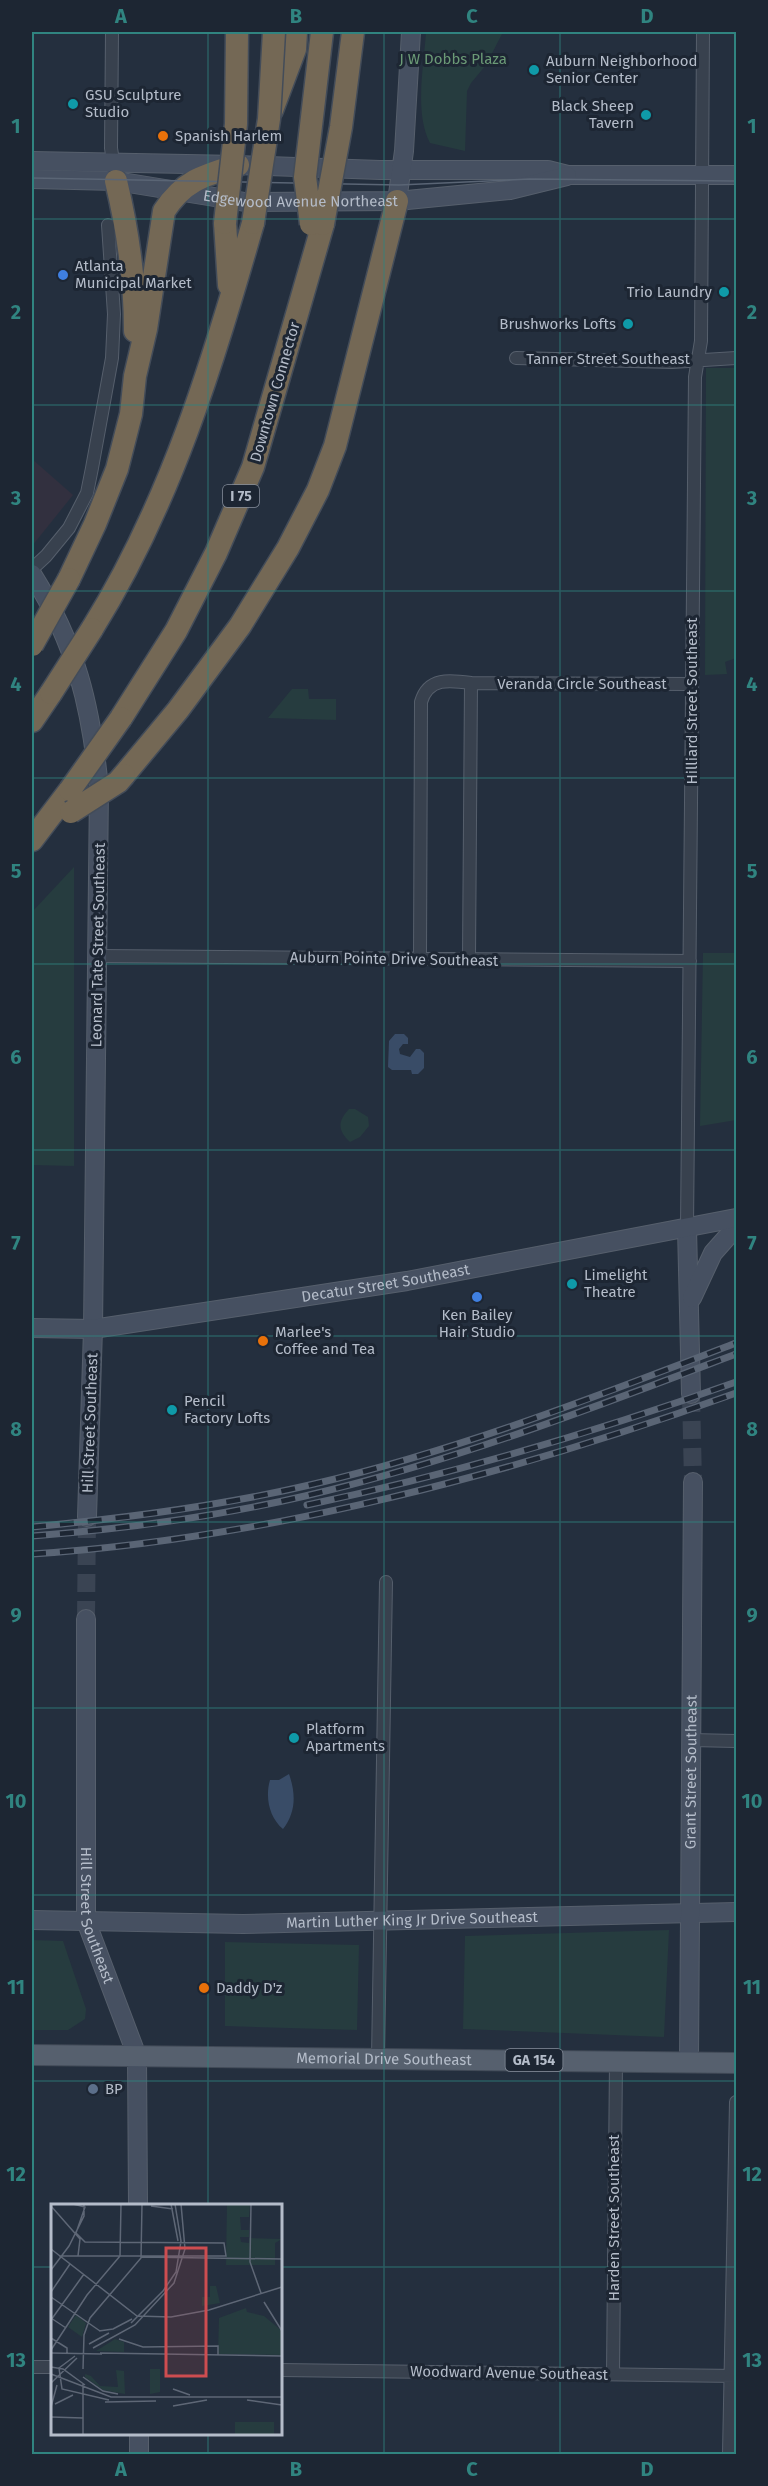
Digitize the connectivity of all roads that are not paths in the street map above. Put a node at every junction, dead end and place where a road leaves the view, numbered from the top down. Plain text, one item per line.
1 (112, 32) edge
2 (237, 32) edge
3 (274, 32) edge
4 (296, 32) edge
5 (322, 32) edge
6 (353, 32) edge
7 (411, 32) edge
8 (703, 32) edge
9 (269, 119) junction
10 (32, 161) edge
11 (238, 165) junction
12 (401, 169) junction
13 (115, 172) junction
14 (568, 175) junction
15 (702, 176) junction
16 (736, 176) edge
17 (32, 179) edge
18 (179, 192) junction
19 (397, 201) junction
20 (317, 224) junction
21 (108, 225) dead end
22 (231, 302) junction
23 (516, 358) dead end
24 (736, 358) edge
25 (698, 360) junction
26 (135, 376) junction
27 (32, 569) edge
28 (32, 574) edge
29 (32, 645) edge
30 (471, 683) junction
31 (692, 684) junction
32 (32, 721) edge
33 (71, 801) junction
34 (36, 835) edge
35 (98, 956) junction
36 (420, 959) junction
37 (469, 959) junction
38 (690, 961) junction
39 (736, 1218) edge
40 (736, 1227) edge
41 (687, 1228) junction
42 (689, 1308) junction
43 (32, 1328) edge
44 (93, 1329) junction
45 (691, 1394) tunnel mouth
46 (693, 1482) tunnel mouth
47 (87, 1517) tunnel mouth
48 (386, 1582) dead end
49 (86, 1619) tunnel mouth
50 (691, 1740) junction
51 (736, 1741) edge
52 (736, 1912) edge
53 (690, 1913) junction
54 (32, 1920) edge
55 (86, 1921) junction
56 (382, 1922) junction
57 (32, 2055) edge
58 (137, 2056) junction
59 (378, 2058) junction
60 (616, 2061) junction
61 (690, 2062) junction
62 (736, 2063) edge
63 (736, 2102) edge
64 (138, 2204) edge
65 (32, 2367) edge
66 (51, 2367) edge
67 (282, 2370) edge
68 (613, 2374) junction
69 (734, 2376) edge
70 (139, 2435) edge
71 (139, 2454) edge
72 (729, 2454) edge

1 - 13 street
2 - 22 highway, bridge
3 - 9 highway, bridge
4 - 9 highway, bridge
5 - 20 highway, bridge
6 - 20 highway, bridge
7 - 12 main road
8 - 15 street, Hilliard Street Southeast
9 - 22 highway, bridge
10 - 13 main road, Edgewood Avenue Northeast
11 - 12 main road, Edgewood Avenue Northeast
11 - 13 main road, Edgewood Avenue Northeast
11 - 18 highway
12 - 14 main road, Edgewood Avenue Northeast
12 - 19 main road
13 - 17 main road, Edgewood Avenue Northeast
13 - 18 main road, Edgewood Avenue Northeast
13 - 26 highway
14 - 15 main road, Edgewood Avenue Northeast
14 - 19 main road, Edgewood Avenue Northeast
15 - 16 main road, Edgewood Avenue Northeast
15 - 25 street, Hilliard Street Southeast
18 - 19 main road, Edgewood Avenue Northeast
18 - 26 highway
19 - 33 highway, bridge
20 - 33 highway, Downtown Connector / I 75, bridge
21 - 27 street
22 - 32 highway, bridge
23 - 25 street, Tanner Street Southeast
24 - 25 street, Tanner Street Southeast
25 - 31 street, Hilliard Street Southeast
26 - 29 highway, bridge
28 - 35 main road, Leonard Tate Street Southeast
30 - 31 street, Veranda Circle Southeast
30 - 36 street, Veranda Circle Southeast
30 - 37 street
31 - 38 street, Hilliard Street Southeast
33 - 34 highway, Downtown Connector / I 75
35 - 36 street, Auburn Pointe Drive Southeast
35 - 44 main road, Leonard Tate Street Southeast
36 - 37 street, Auburn Pointe Drive Southeast
37 - 38 street, Auburn Pointe Drive Southeast
38 - 41 street, Hilliard Street Southeast
39 - 41 main road, Decatur Street Southeast
40 - 42 main road
41 - 42 main road
41 - 44 main road, Decatur Street Southeast
42 - 45 main road
43 - 44 main road, Decatur Street Southeast
44 - 47 main road, Hill Street Southeast
46 - 50 main road, Grant Street Southeast
48 - 56 street
49 - 55 main road, Hill Street Southeast
50 - 51 street
50 - 53 main road, Grant Street Southeast
52 - 53 main road, Martin Luther King Jr Drive Southeast
53 - 56 main road, Martin Luther King Jr Drive Southeast
53 - 61 main road, Grant Street Southeast
54 - 55 main road, Martin Luther King Jr Drive Southeast
55 - 56 main road, Martin Luther King Jr Drive Southeast
55 - 58 main road, Hill Street Southeast
56 - 59 street
57 - 58 main road, Memorial Drive Southeast / GA 154
58 - 59 main road, Memorial Drive Southeast / GA 154
58 - 64 main road, Hill Street Southeast
59 - 60 main road, Memorial Drive Southeast / GA 154
60 - 61 main road, Memorial Drive Southeast / GA 154
60 - 68 street, Harden Street Southeast
61 - 62 main road, Memorial Drive Southeast / GA 154
63 - 69 street
65 - 66 street
67 - 68 street, Woodward Avenue Southeast
68 - 69 street, Woodward Avenue Southeast
69 - 72 street
70 - 71 main road

